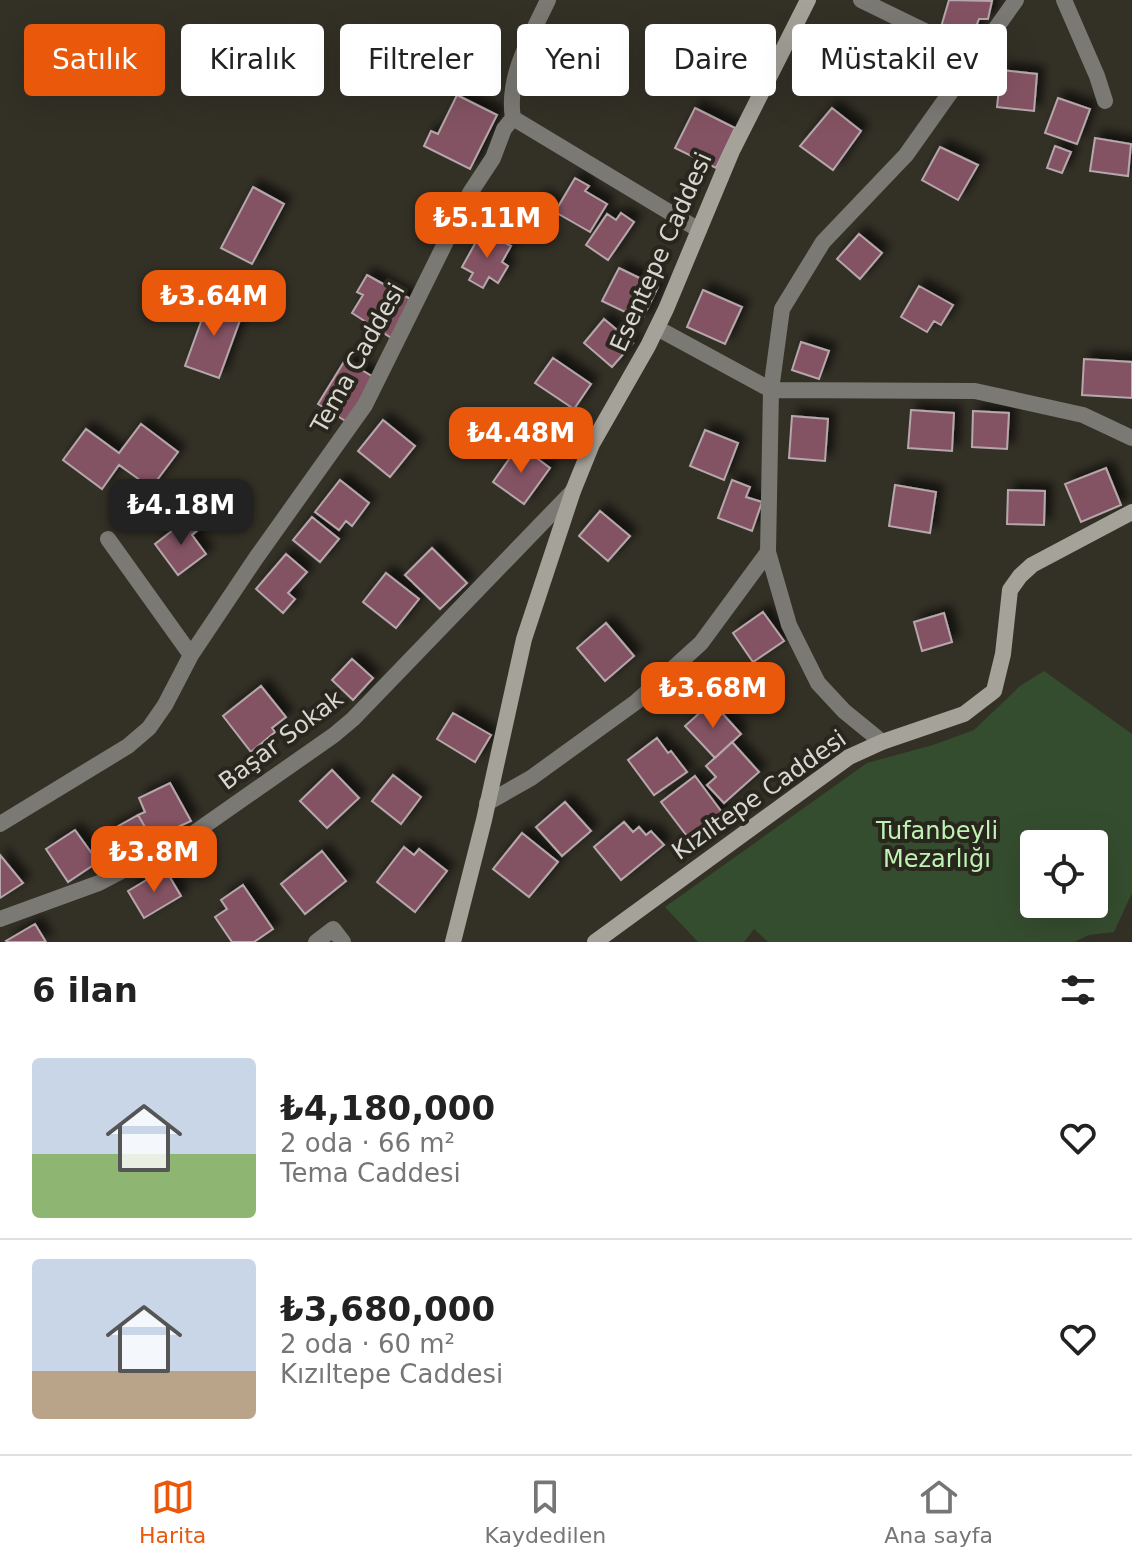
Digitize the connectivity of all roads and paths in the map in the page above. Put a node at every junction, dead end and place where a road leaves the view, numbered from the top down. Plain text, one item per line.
1 (548, 0) edge
2 (808, 0) edge
3 (861, 0) edge
4 (1016, 0) edge
5 (1064, 0) edge
6 (910, 24) edge
7 (999, 24) edge
8 (948, 96) edge
9 (1105, 101) dead end
10 (513, 118) junction
11 (699, 230) junction
12 (657, 328) junction
13 (771, 390) junction
14 (1132, 438) edge
15 (573, 491) junction
16 (1132, 512) edge
17 (108, 539) dead end
18 (768, 552) junction
19 (191, 655) junction
20 (882, 742) junction
21 (487, 803) junction
22 (0, 824) edge
23 (0, 919) edge
24 (316, 942) edge
25 (343, 942) edge
26 (453, 942) edge
27 (595, 942) edge

1 - 10 street, Tema Caddesi
2 - 11 street, Esentepe Caddesi
3 - 6 street
4 - 7 street
5 - 9 street
8 - 13 street
10 - 11 street
10 - 19 street, Tema Caddesi
11 - 12 street, Esentepe Caddesi
12 - 13 street
12 - 15 street, Esentepe Caddesi
13 - 14 street
13 - 18 street
15 - 21 street, Esentepe Caddesi
15 - 23 street, Başar Sokak
16 - 20 street, Kızıltepe Caddesi
17 - 19 street
18 - 20 street
18 - 21 street
19 - 22 street, Tema Caddesi
20 - 27 street, Kızıltepe Caddesi
21 - 26 street, Esentepe Caddesi
24 - 25 street

